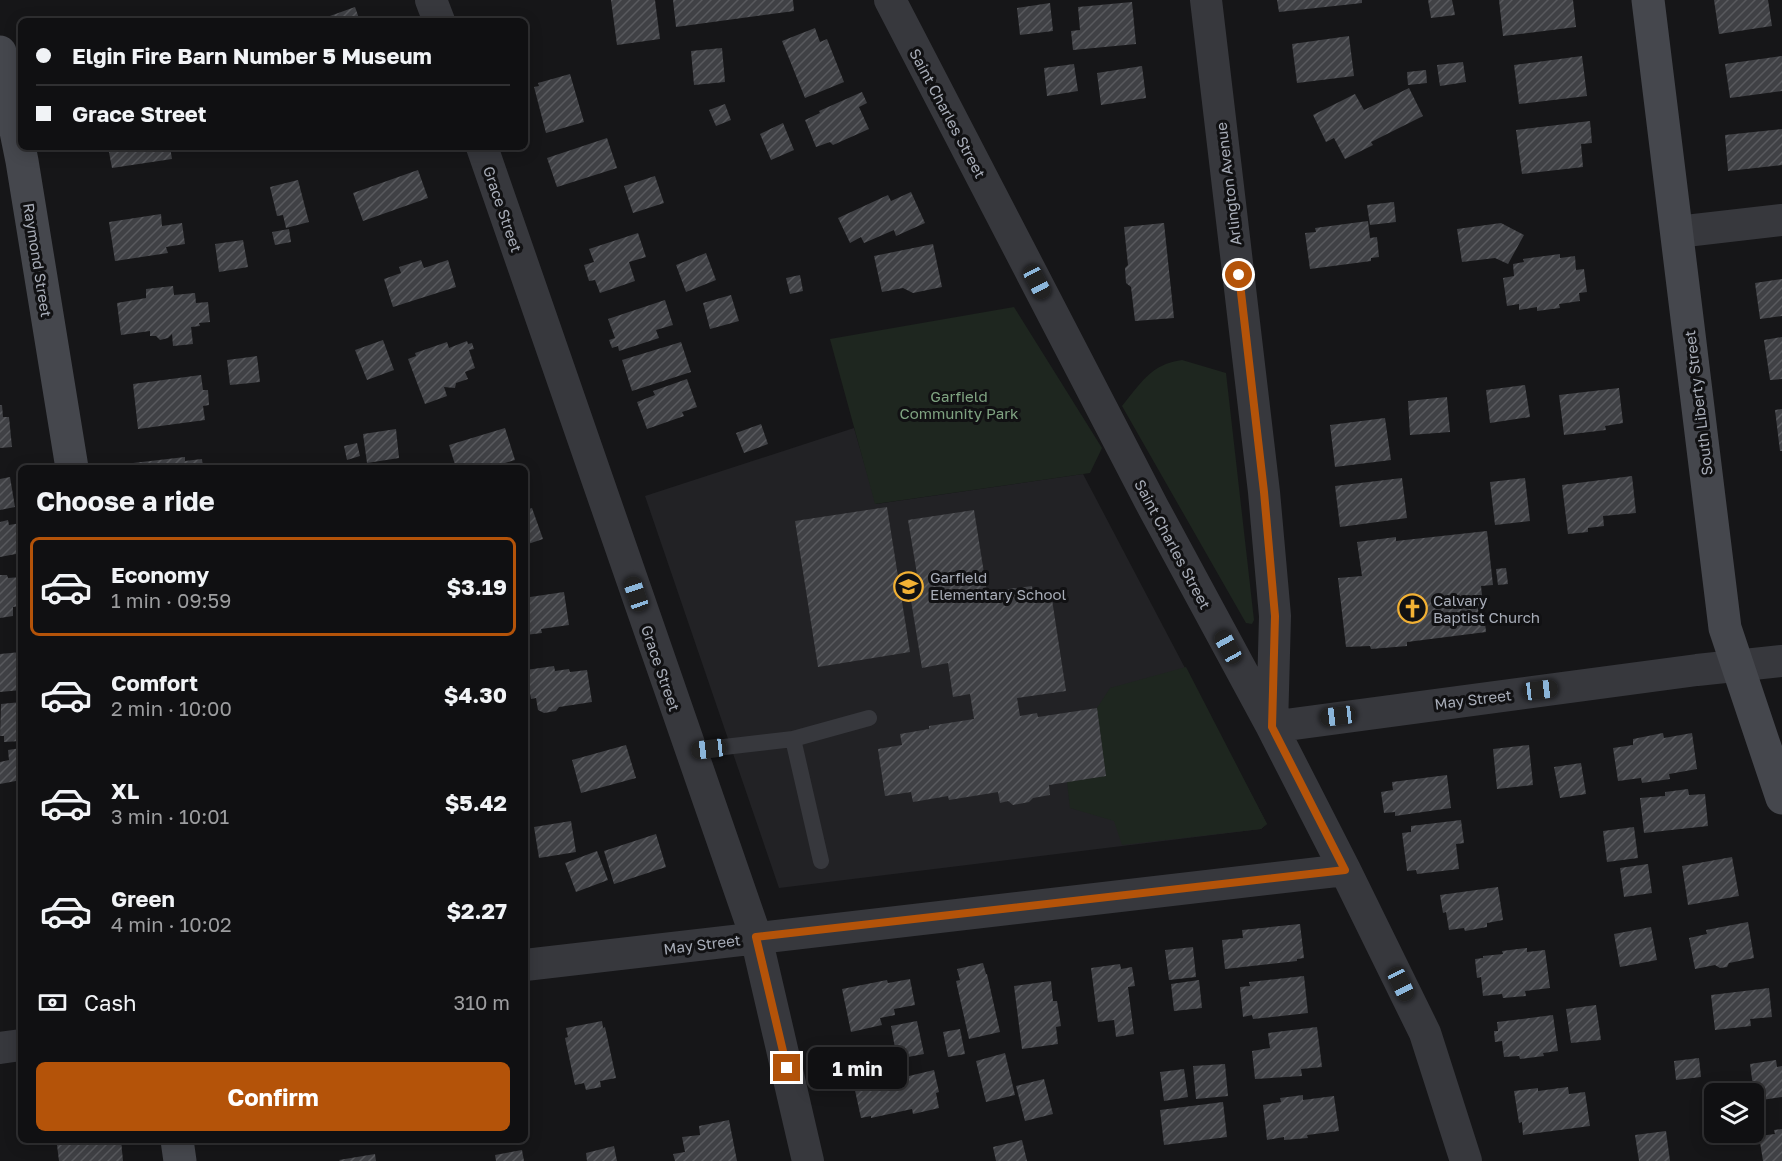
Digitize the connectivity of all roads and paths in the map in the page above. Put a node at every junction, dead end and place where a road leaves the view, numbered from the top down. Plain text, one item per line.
1 (431, 0) edge
2 (890, 0) edge
3 (1206, 0) edge
4 (1648, 0) edge
5 (438, 18) edge
6 (0, 52) edge
7 (18, 141) edge
8 (20, 150) edge
9 (483, 150) edge
10 (1782, 220) edge
11 (1677, 232) junction
12 (72, 465) edge
13 (1782, 661) edge
14 (1736, 666) junction
15 (869, 718) dead end
16 (1272, 727) junction
17 (793, 739) junction
18 (690, 751) junction
19 (1782, 798) edge
20 (821, 861) dead end
21 (1345, 870) junction
22 (756, 937) junction
23 (528, 965) edge
24 (18, 1045) edge
25 (0, 1048) edge
26 (177, 1143) edge
27 (180, 1161) edge
28 (808, 1161) edge
29 (1466, 1161) edge

1 - 5 street
2 - 16 street, Saint Charles Street
3 - 16 street, Arlington Avenue
4 - 11 main road, South Liberty Street
6 - 7 main road, Raymond Street
8 - 12 main road, Raymond Street
9 - 18 street, Grace Street
10 - 11 street
11 - 14 main road, South Liberty Street
13 - 14 street, May Street
14 - 16 street, May Street
14 - 19 main road, South Liberty Street
15 - 17 lane
16 - 21 street, Saint Charles Street
17 - 18 lane
17 - 20 lane
18 - 22 street, Grace Street
21 - 22 street, May Street
21 - 29 street, Saint Charles Street
22 - 23 street, May Street
22 - 28 street, Grace Street
24 - 25 street
26 - 27 main road

